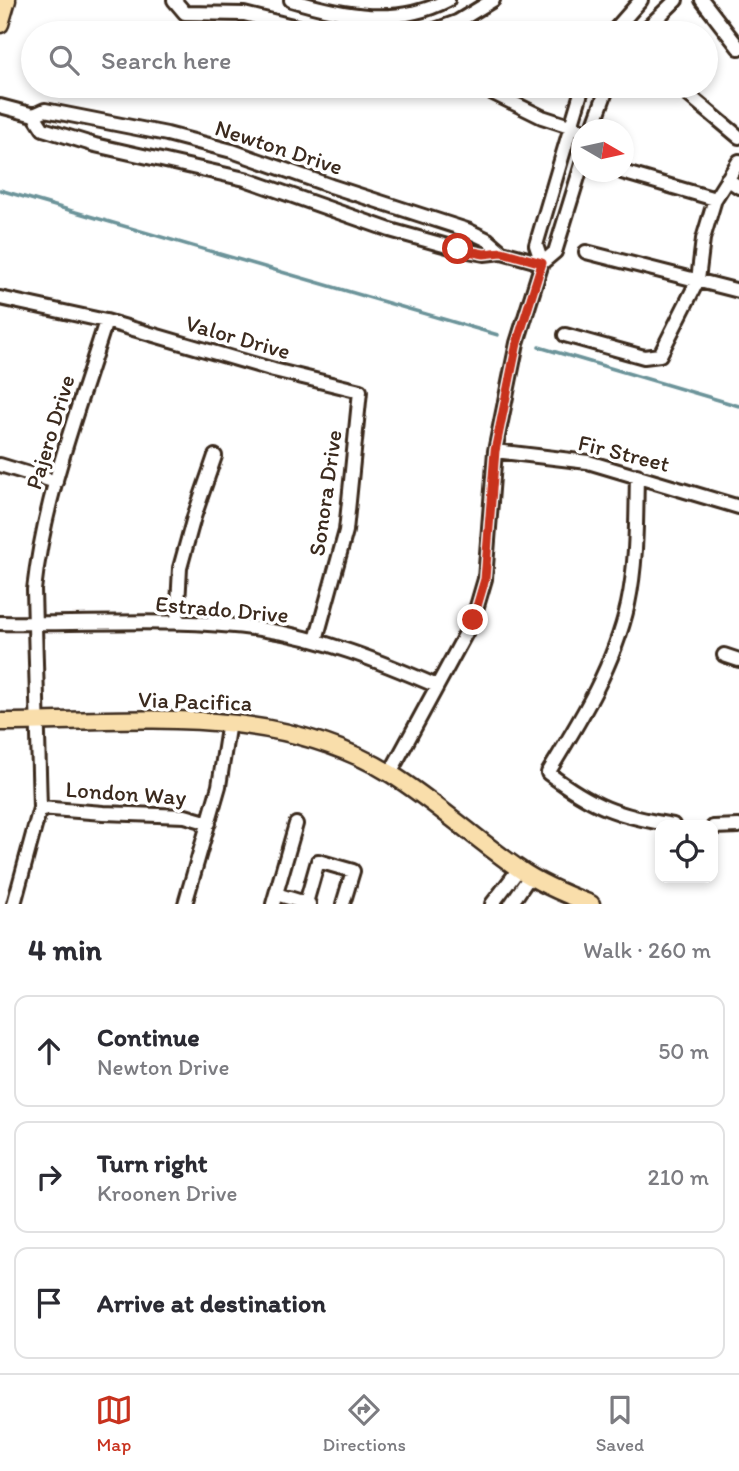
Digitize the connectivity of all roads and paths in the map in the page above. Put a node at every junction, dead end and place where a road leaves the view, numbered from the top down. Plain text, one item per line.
1 (7, 0) edge
2 (174, 0) edge
3 (291, 0) edge
4 (448, 0) edge
5 (493, 0) edge
6 (641, 0) edge
7 (676, 0) edge
8 (702, 0) edge
9 (430, 9) junction
10 (272, 21) edge
11 (432, 21) edge
12 (458, 21) edge
13 (623, 21) edge
14 (654, 21) edge
15 (0, 24) edge
16 (739, 48) edge
17 (503, 98) edge
18 (581, 98) edge
19 (604, 98) edge
20 (692, 98) edge
21 (0, 106) edge
22 (34, 115) junction
23 (578, 119) edge
24 (596, 119) edge
25 (571, 126) edge
26 (739, 137) edge
27 (571, 143) edge
28 (739, 161) edge
29 (634, 175) edge
30 (727, 179) junction
31 (576, 182) edge
32 (739, 187) edge
33 (715, 199) junction
34 (502, 252) junction
35 (586, 252) dead end
36 (542, 263) junction
37 (698, 280) junction
38 (739, 291) edge
39 (0, 298) edge
40 (106, 321) junction
41 (565, 335) dead end
42 (360, 391) joint
43 (495, 451) junction
44 (215, 456) dead end
45 (0, 465) edge
46 (637, 475) junction
47 (56, 482) junction
48 (739, 507) edge
49 (0, 623) edge
50 (177, 623) junction
51 (36, 624) junction
52 (316, 640) junction
53 (724, 655) dead end
54 (739, 660) edge
55 (436, 685) junction
56 (0, 722) edge
57 (37, 722) junction
58 (229, 722) junction
59 (390, 773) junction
60 (40, 807) junction
61 (655, 821) edge
62 (209, 823) junction
63 (296, 824) dead end
64 (739, 826) edge
65 (718, 827) edge
66 (524, 873) junction
67 (275, 899) edge
68 (307, 903) edge
69 (14, 904) edge
70 (185, 904) edge
71 (343, 904) edge
72 (492, 904) edge
73 (511, 904) edge
74 (591, 904) edge

1 - 15 main road
2 - 10 street
3 - 9 street
4 - 9 street
5 - 12 street
6 - 13 street
7 - 14 street
8 - 16 street
9 - 11 street
17 - 25 street
18 - 23 street
19 - 24 street
20 - 26 street
21 - 22 street, Newton Drive
22 - 34 street, Newton Drive
22 - 34 street, Newton Drive
27 - 36 street
28 - 30 street
29 - 33 street
30 - 32 street
30 - 33 street
31 - 36 street
33 - 37 street
34 - 36 street, Newton Drive
35 - 37 street
36 - 43 street
37 - 38 street
37 - 41 street
39 - 40 street, Valor Drive
40 - 42 street, Valor Drive
40 - 47 street, Pajero Drive
42 - 52 street, Sonora Drive
43 - 46 street, Fir Street
43 - 55 street
44 - 50 street
45 - 47 street
46 - 48 street, Fir Street
46 - 61 street
47 - 51 street, Pajero Drive
49 - 51 street, Estrado Drive
50 - 51 street, Estrado Drive
50 - 52 street, Estrado Drive
51 - 57 street, Pajero Drive
52 - 55 street, Estrado Drive
53 - 54 street
55 - 59 street
56 - 57 main road, Via Pacifica
57 - 58 main road, Via Pacifica
57 - 60 street, Pajero Drive
58 - 59 main road, Via Pacifica
58 - 62 street
59 - 66 main road, Via Pacifica
60 - 62 street, London Way
60 - 69 street, Pajero Drive
62 - 70 street
63 - 67 street
64 - 65 street
66 - 72 street
66 - 73 street
66 - 74 main road, Via Pacifica
67 - 68 street
68 - 71 street

